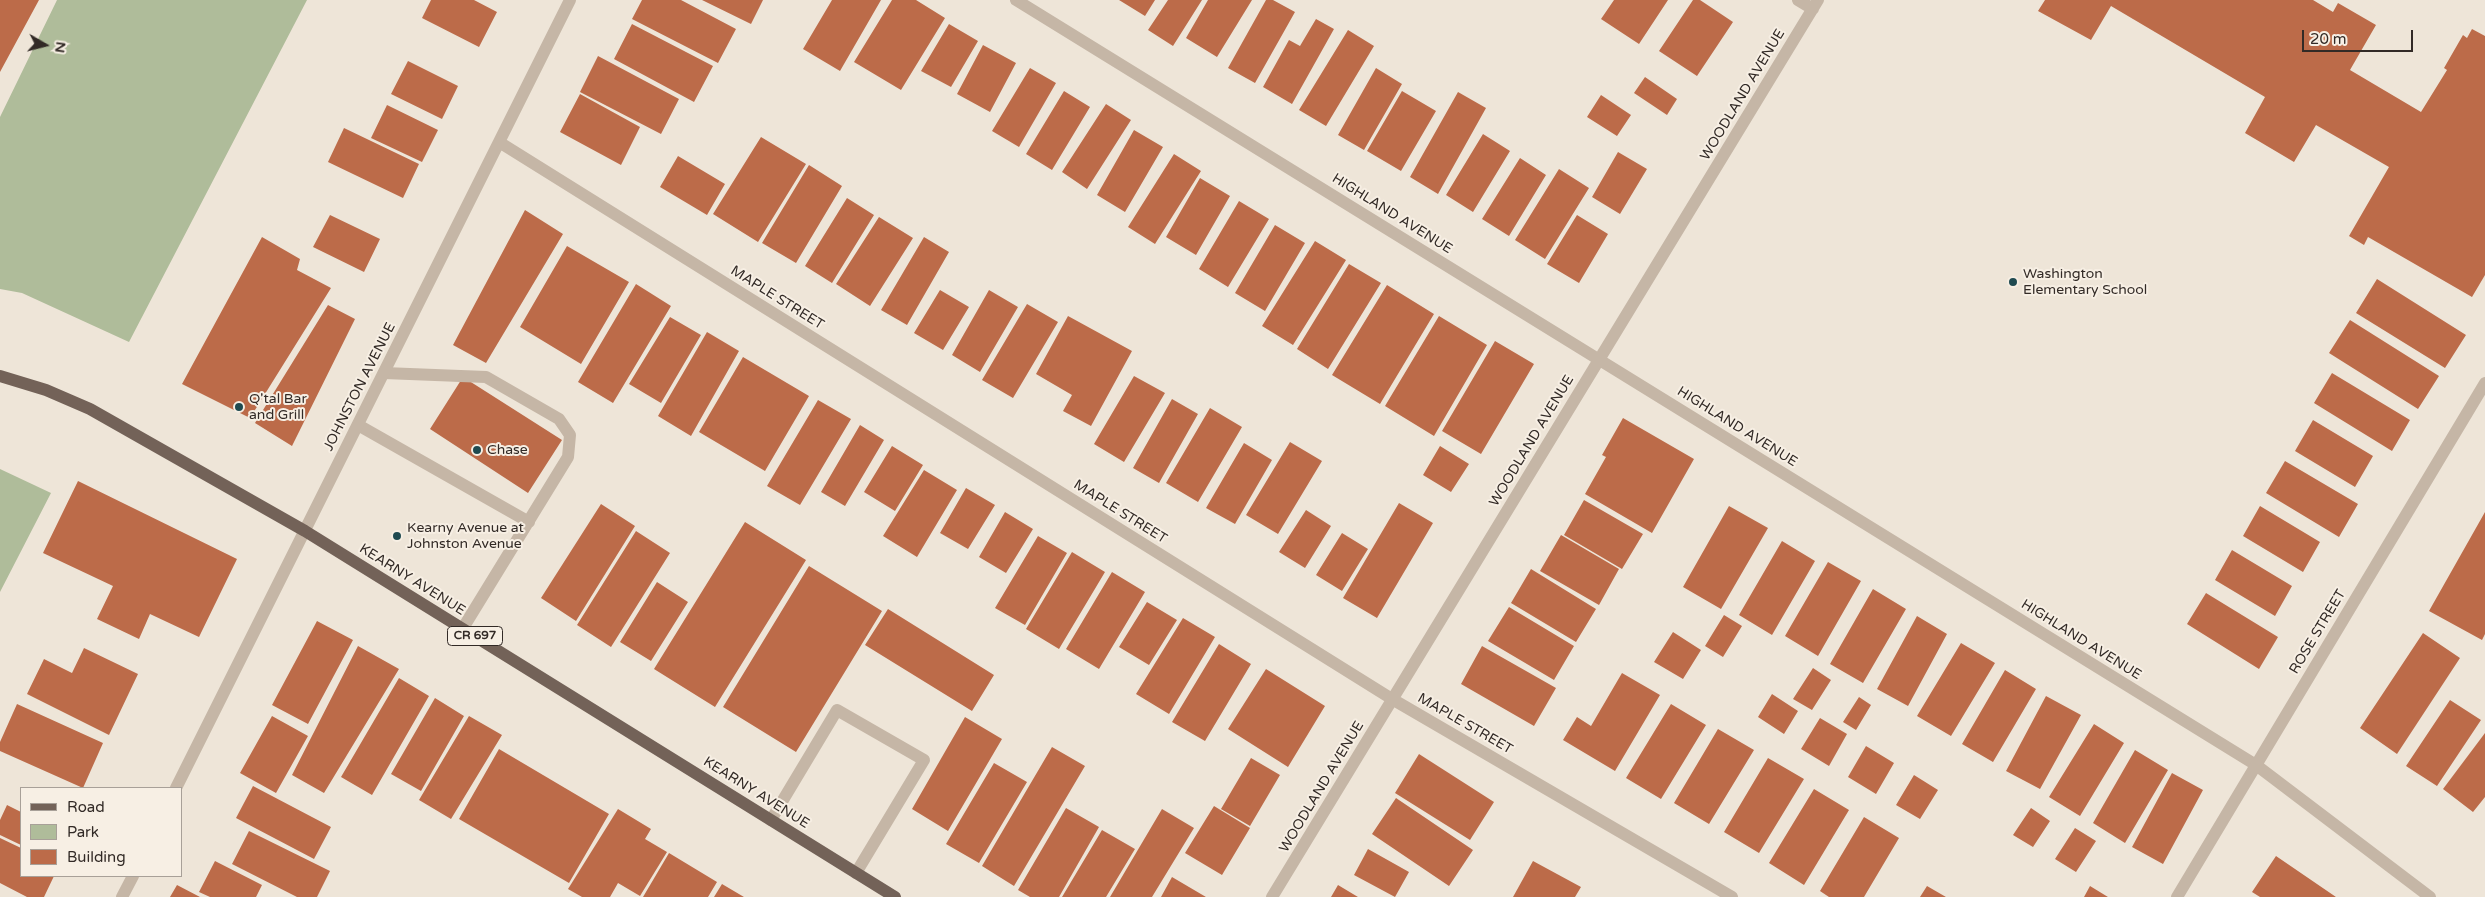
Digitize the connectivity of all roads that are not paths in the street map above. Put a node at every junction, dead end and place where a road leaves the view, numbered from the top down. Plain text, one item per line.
1 (570, 0) edge
2 (1016, 0) edge
3 (1798, 0) edge
4 (1815, 4) edge
5 (498, 142) junction
6 (1599, 360) junction
7 (384, 373) junction
8 (1, 376) edge
9 (2485, 383) edge
10 (2481, 399) edge
11 (358, 426) junction
12 (528, 522) junction
13 (305, 530) junction
14 (463, 628) junction
15 (1392, 699) junction
16 (2256, 765) junction
17 (176, 787) edge
18 (771, 820) junction
19 (856, 873) junction
20 (132, 877) edge
21 (122, 897) edge
22 (895, 897) edge
23 (1272, 897) edge
24 (1732, 897) edge
25 (2177, 897) edge
26 (2430, 897) edge

1 - 5 street, JOHNSTON AVENUE
2 - 6 street, HIGHLAND AVENUE
3 - 4 street
4 - 6 street, WOODLAND AVENUE
5 - 7 street, JOHNSTON AVENUE
5 - 15 street, MAPLE STREET
6 - 15 street, WOODLAND AVENUE
6 - 16 street, HIGHLAND AVENUE
7 - 11 street, JOHNSTON AVENUE
7 - 12 street
8 - 13 main road, KEARNY AVENUE / CR 697
9 - 10 street, ROSE STREET
10 - 16 street, ROSE STREET
11 - 12 street
11 - 13 street, JOHNSTON AVENUE
12 - 14 street
13 - 14 main road, KEARNY AVENUE / CR 697
13 - 17 street, JOHNSTON AVENUE
14 - 18 main road, KEARNY AVENUE / CR 697
15 - 23 street, WOODLAND AVENUE
15 - 24 street, MAPLE STREET
16 - 25 street, ROSE STREET
16 - 26 street, HIGHLAND AVENUE
18 - 19 main road, KEARNY AVENUE / CR 697
18 - 19 street
19 - 22 main road, KEARNY AVENUE / CR 697
20 - 21 street

